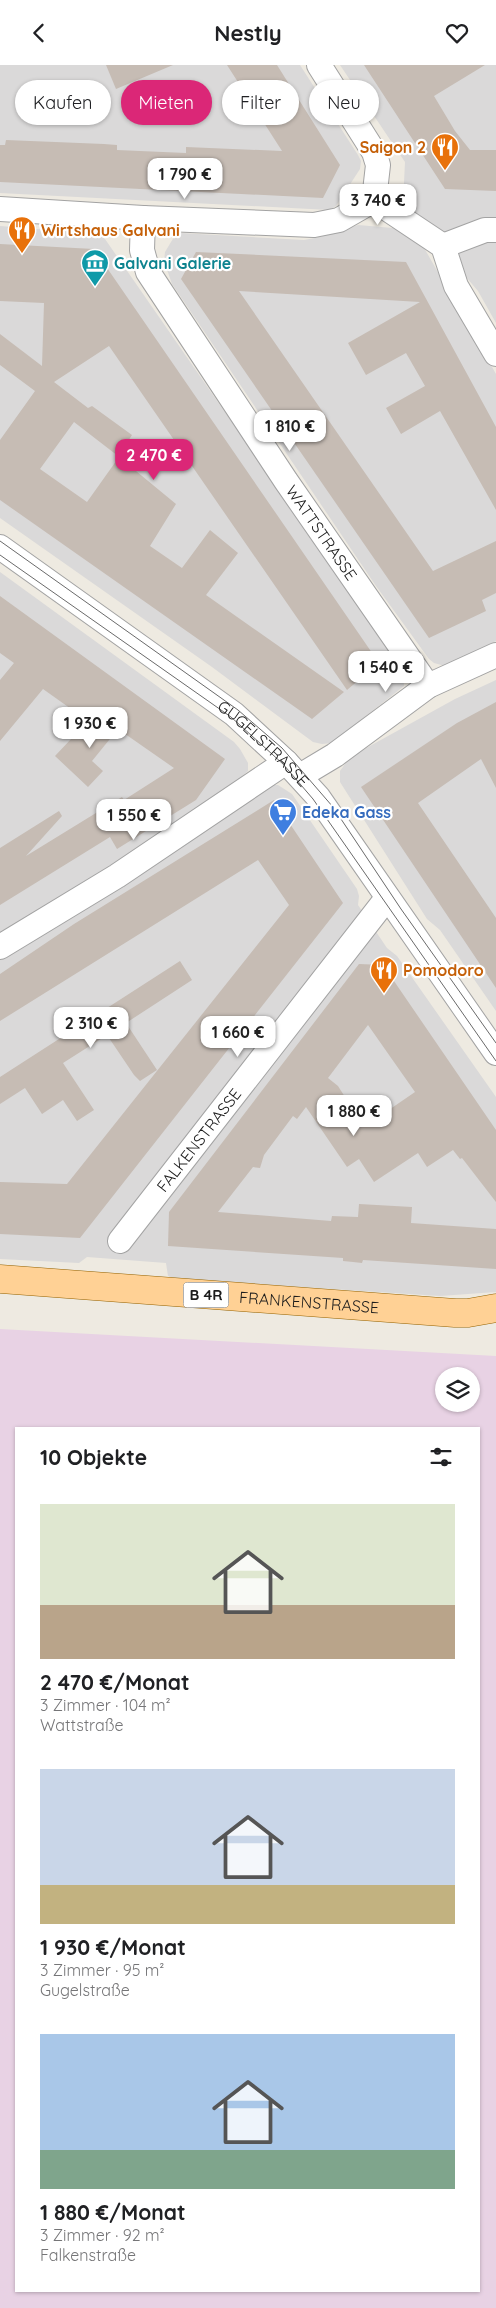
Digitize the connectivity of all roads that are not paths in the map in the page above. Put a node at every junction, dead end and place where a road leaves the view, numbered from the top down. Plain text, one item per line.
1 (319, 65) edge
2 (374, 200) junction
3 (0, 209) edge
4 (143, 218) junction
5 (496, 230) edge
6 (443, 245) junction
7 (496, 354) edge
8 (0, 547) edge
9 (496, 655) edge
10 (428, 686) junction
11 (293, 769) junction
12 (387, 898) junction
13 (0, 947) edge
14 (496, 1053) edge
15 (120, 1241) dead end
16 (0, 1279) edge
17 (496, 1308) edge
18 (468, 1313) junction
19 (496, 1324) edge

1 - 2 street
2 - 4 street
2 - 6 street
3 - 4 street
4 - 10 street, WATTSTRASSE
5 - 6 street
6 - 7 street
8 - 11 street, GUGELSTRASSE
9 - 10 street
10 - 11 street
11 - 12 street, GUGELSTRASSE
11 - 13 street
12 - 14 street, GUGELSTRASSE
12 - 15 street, FALKENSTRASSE
16 - 18 main road, FRANKENSTRASSE / B 4R
17 - 18 main road, FRANKENSTRASSE / B 4R
18 - 19 main road, FRANKENSTRASSE / B 4R

